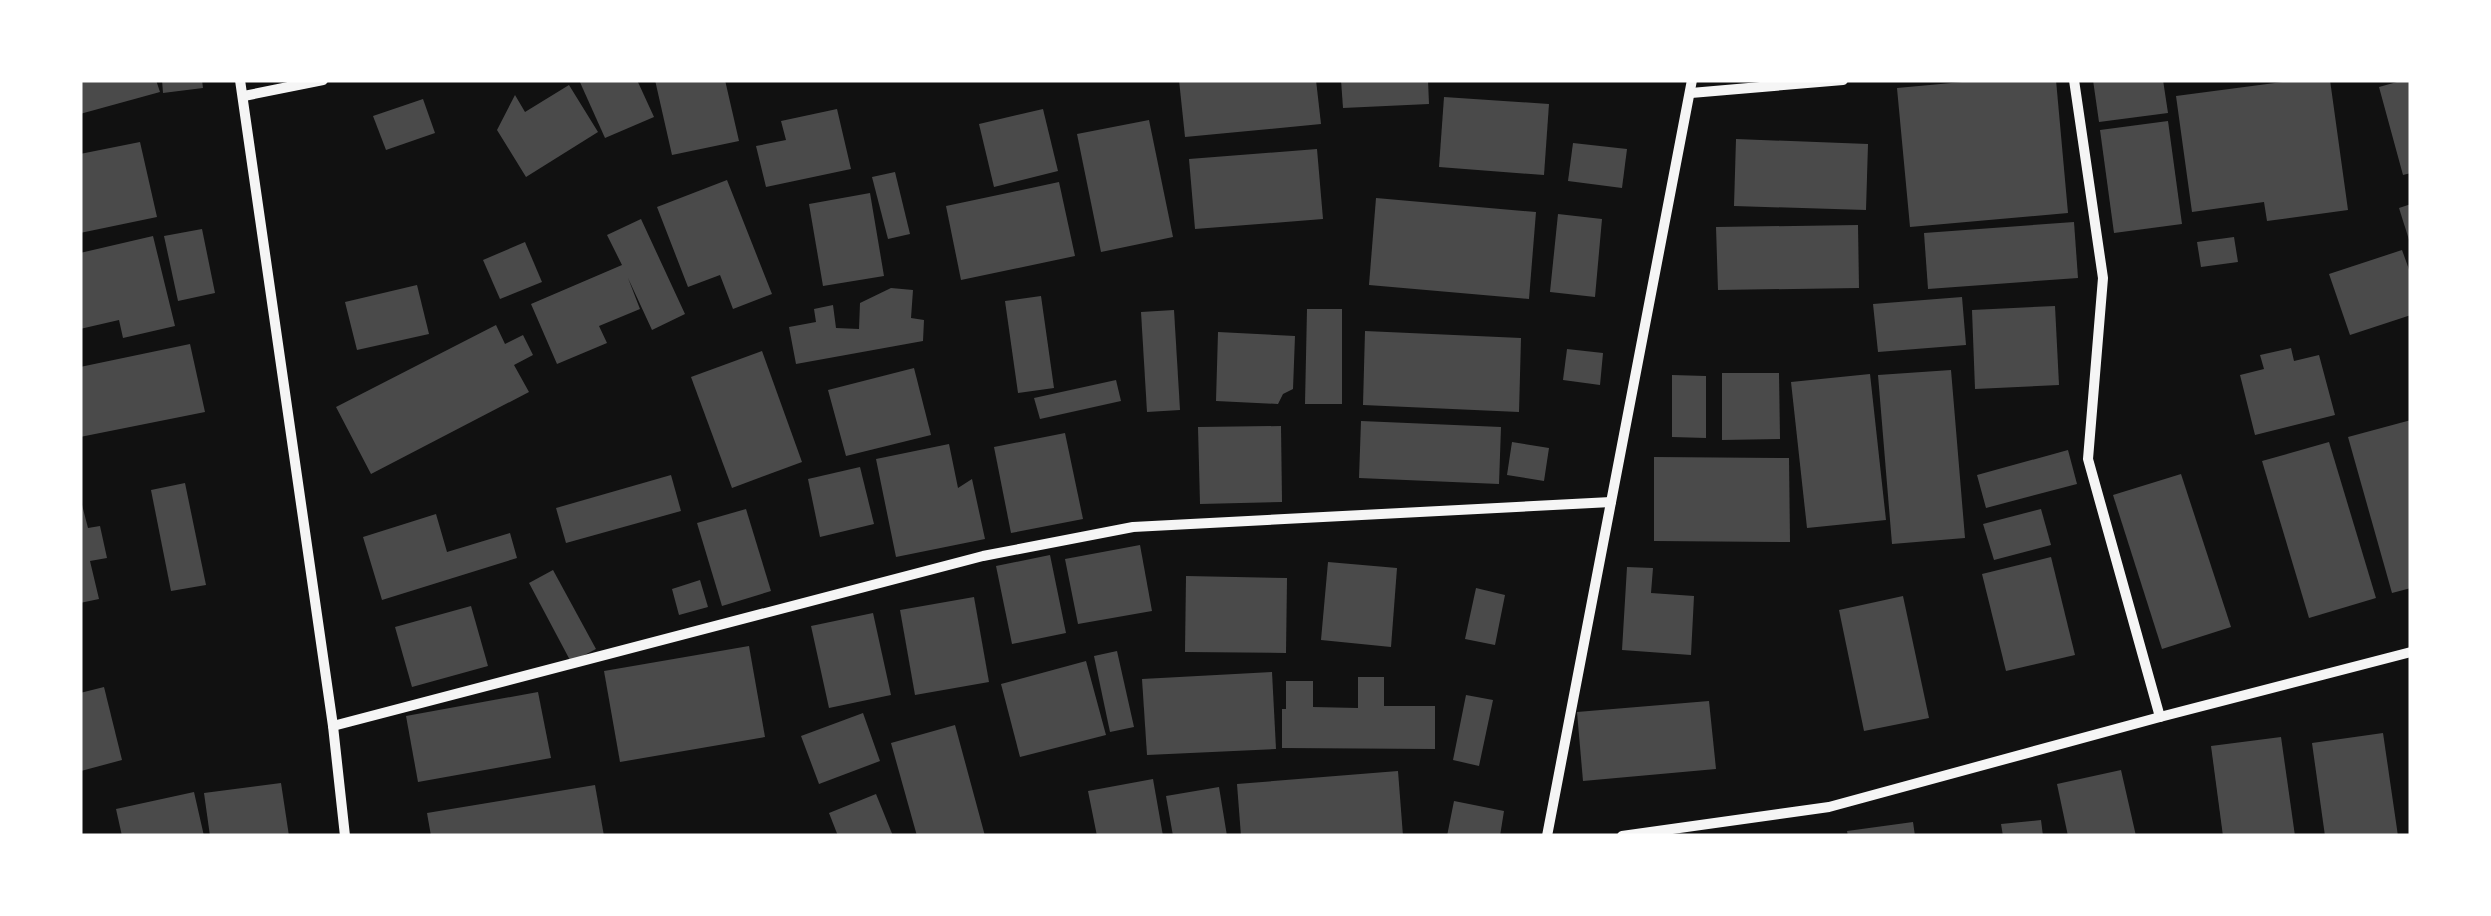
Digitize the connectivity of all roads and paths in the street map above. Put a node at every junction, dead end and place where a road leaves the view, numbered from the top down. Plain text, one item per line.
1 (240, 80) edge
2 (324, 80) edge
3 (1842, 80) edge
4 (2074, 80) edge
5 (1692, 86) edge
6 (244, 96) junction
7 (1610, 502) junction
8 (2411, 652) edge
9 (2160, 717) junction
10 (333, 726) junction
11 (346, 836) edge
12 (1546, 836) edge
13 (1622, 836) edge

1 - 6 street
2 - 6 street
3 - 5 street
4 - 9 street
5 - 7 street
6 - 10 street
7 - 10 street
7 - 12 street
8 - 9 street
9 - 13 street
10 - 11 street

